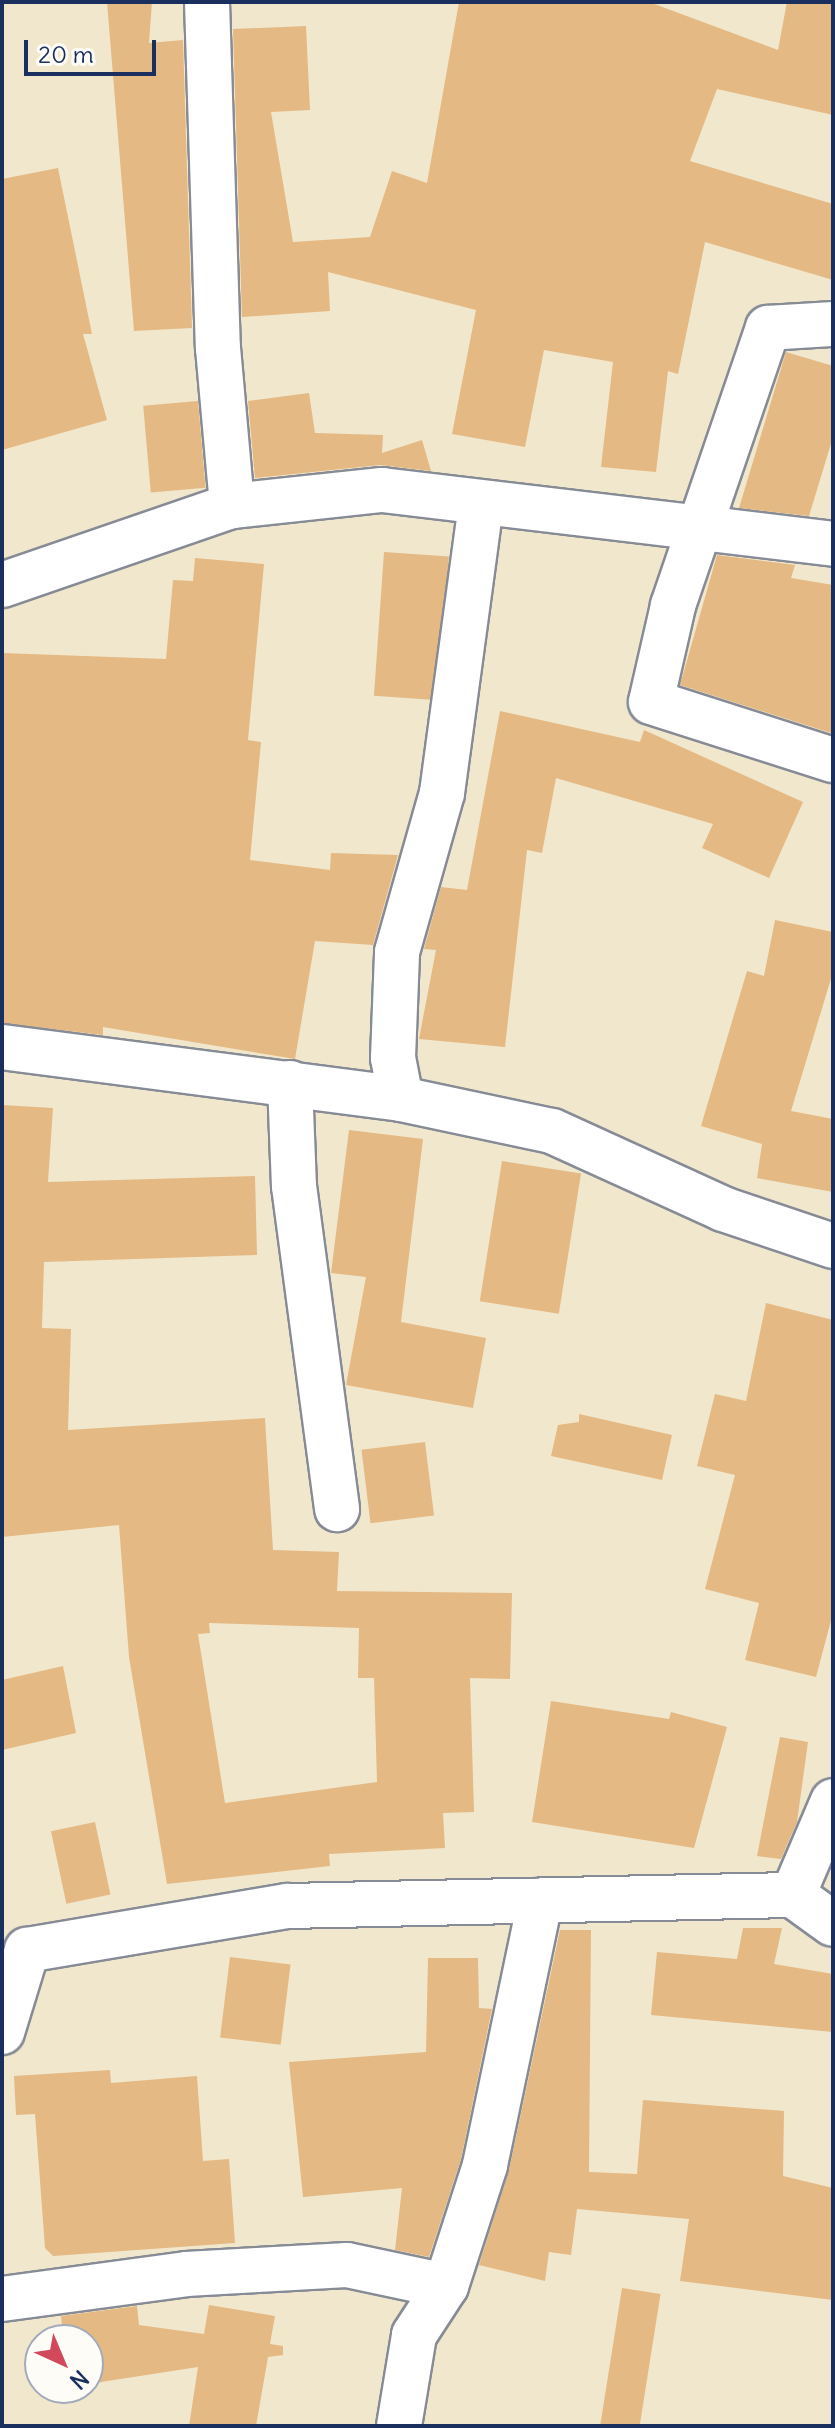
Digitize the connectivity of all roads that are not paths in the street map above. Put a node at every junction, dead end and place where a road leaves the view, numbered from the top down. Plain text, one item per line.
1 (207, 2) edge
2 (833, 324) edge
3 (232, 506) junction
4 (481, 506) junction
5 (703, 527) junction
6 (833, 544) edge
7 (2, 585) edge
8 (833, 760) edge
9 (2, 1047) edge
10 (290, 1083) junction
11 (401, 1099) junction
12 (833, 1246) edge
13 (337, 1509) dead end
14 (833, 1801) edge
15 (793, 1895) junction
16 (540, 1901) junction
17 (833, 1924) edge
18 (15, 1938) edge
19 (2, 2032) edge
20 (446, 2286) junction
21 (2, 2299) edge
22 (399, 2426) edge

1 - 3 street
2 - 5 street
3 - 4 street
3 - 7 street
4 - 5 street
4 - 11 street
5 - 6 street
5 - 8 street
9 - 10 street
10 - 11 street
10 - 13 street
11 - 12 street
14 - 15 street
15 - 16 street
15 - 17 street
16 - 18 street
16 - 20 street
18 - 19 street
20 - 21 street
20 - 22 street

